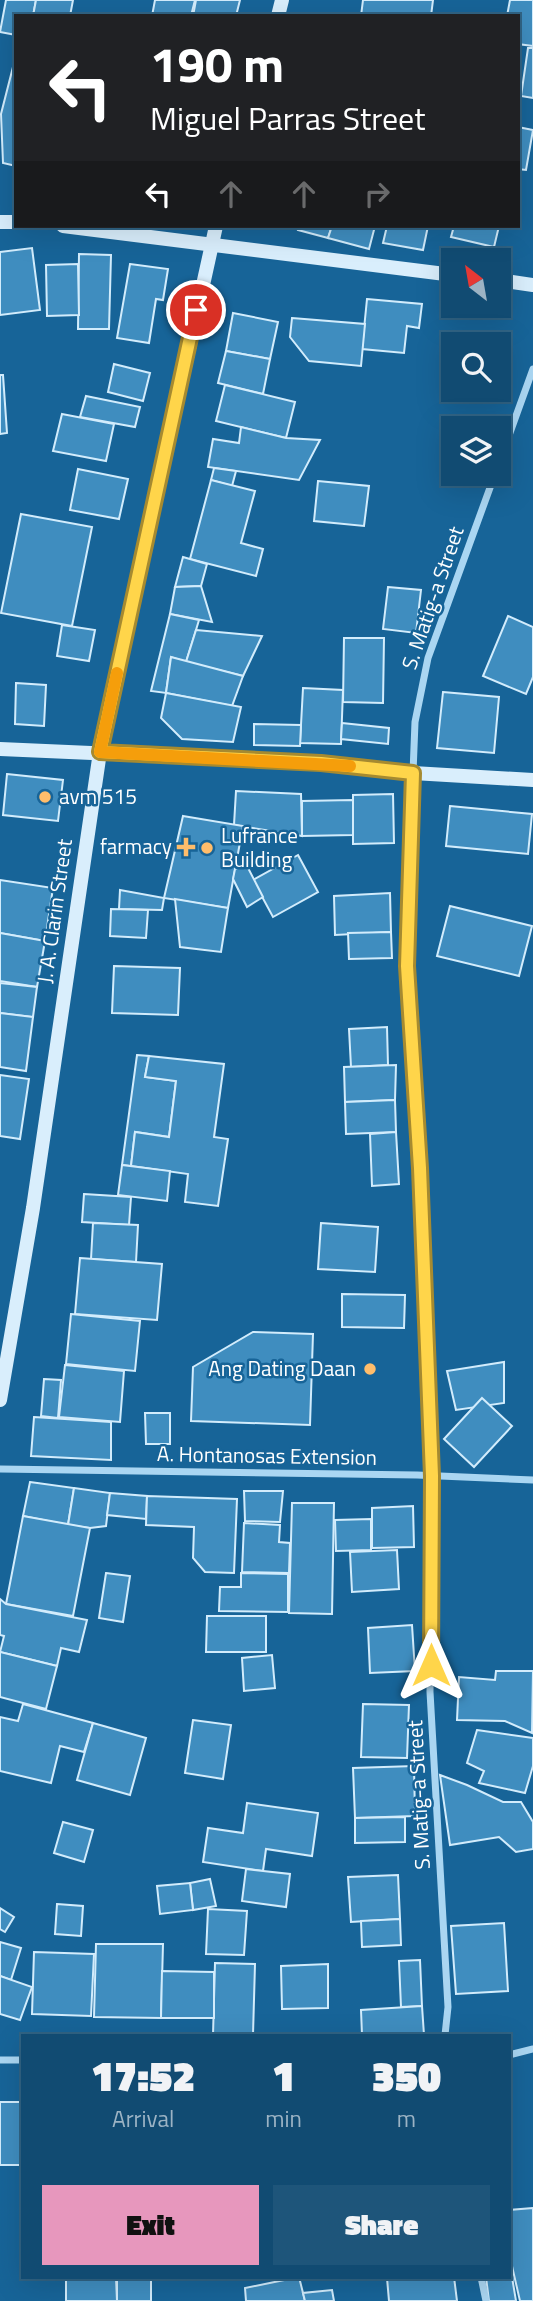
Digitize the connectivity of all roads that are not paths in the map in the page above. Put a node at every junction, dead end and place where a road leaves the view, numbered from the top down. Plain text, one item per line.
1 (79, 228) edge
2 (215, 228) edge
3 (210, 244) junction
4 (441, 273) edge
5 (511, 282) edge
6 (533, 285) edge
7 (533, 369) edge
8 (511, 430) edge
9 (491, 486) edge
10 (0, 749) edge
11 (100, 752) junction
12 (413, 773) junction
13 (533, 780) edge
14 (0, 1400) edge
15 (0, 1469) edge
16 (432, 1476) junction
17 (533, 1480) edge
18 (445, 2034) edge
19 (533, 2049) edge
20 (511, 2054) edge
21 (0, 2060) edge
22 (21, 2060) edge
23 (481, 2279) edge
24 (486, 2301) edge

1 - 3 main road
2 - 3 main road, J. A. Clarin Street
3 - 4 main road
3 - 11 main road, J. A. Clarin Street
5 - 6 main road
7 - 8 street
9 - 12 street, S. Matig-a Street
10 - 11 main road
11 - 12 main road
11 - 14 main road, J. A. Clarin Street
12 - 13 main road
12 - 16 street, S. Matig-a Street
15 - 16 street, A. Hontanosas Extension
16 - 17 street, A. Hontanosas Extension
16 - 18 street, S. Matig-a Street
19 - 20 street
21 - 22 street
23 - 24 street

